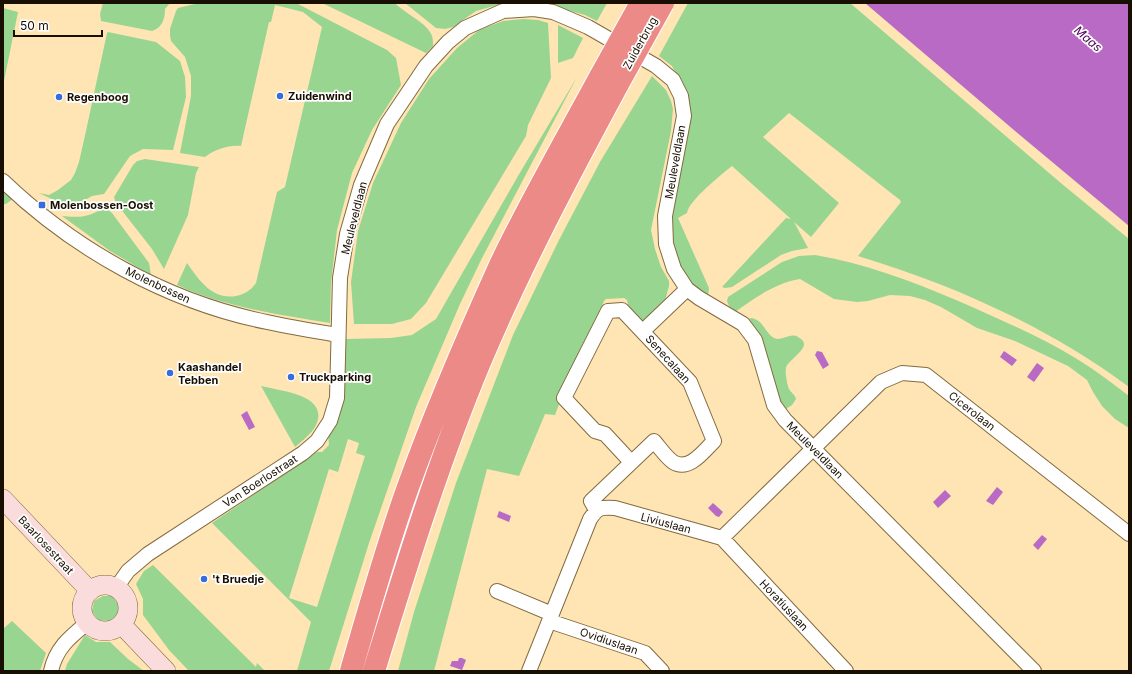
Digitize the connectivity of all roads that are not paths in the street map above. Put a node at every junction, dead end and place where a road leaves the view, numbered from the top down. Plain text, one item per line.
1 (641, 3) edge
2 (663, 3) edge
3 (609, 79) junction
4 (3, 181) edge
5 (687, 289) junction
6 (642, 331) junction
7 (338, 335) junction
8 (814, 449) junction
9 (631, 462) junction
10 (3, 499) edge
11 (596, 510) junction
12 (1129, 534) edge
13 (722, 538) junction
14 (116, 588) junction
15 (90, 591) junction
16 (497, 591) dead end
17 (551, 617) junction
18 (87, 623) junction
19 (122, 625) junction
20 (352, 667) edge
21 (51, 671) edge
22 (166, 671) edge
23 (374, 671) edge
24 (529, 671) edge
25 (662, 671) edge
26 (846, 671) edge
27 (1034, 671) edge

1 - 3 highway, Zuiderbrug, bridge
2 - 3 highway, Zuiderbrug, bridge
3 - 20 highway
3 - 23 highway
4 - 7 street, Molenbossen
5 - 6 street, Senecalaan
5 - 7 street, Meuleveldlaan
5 - 8 street, Meuleveldlaan
6 - 9 street, Senecalaan
6 - 9 street, Senecalaan
7 - 14 street, Van Boerlostraat
8 - 12 street, Cicerolaan
8 - 13 street
8 - 27 street, Meuleveldlaan
9 - 11 street, Senecalaan
10 - 15 street, Baarlosestraat
11 - 13 street, Liviuslaan
11 - 17 street
13 - 26 street, Horatiuslaan
14 - 15 street
14 - 19 street
15 - 18 street
16 - 17 street
17 - 24 street
17 - 25 street, Ovidiuslaan
18 - 19 street
18 - 21 street
19 - 22 street

